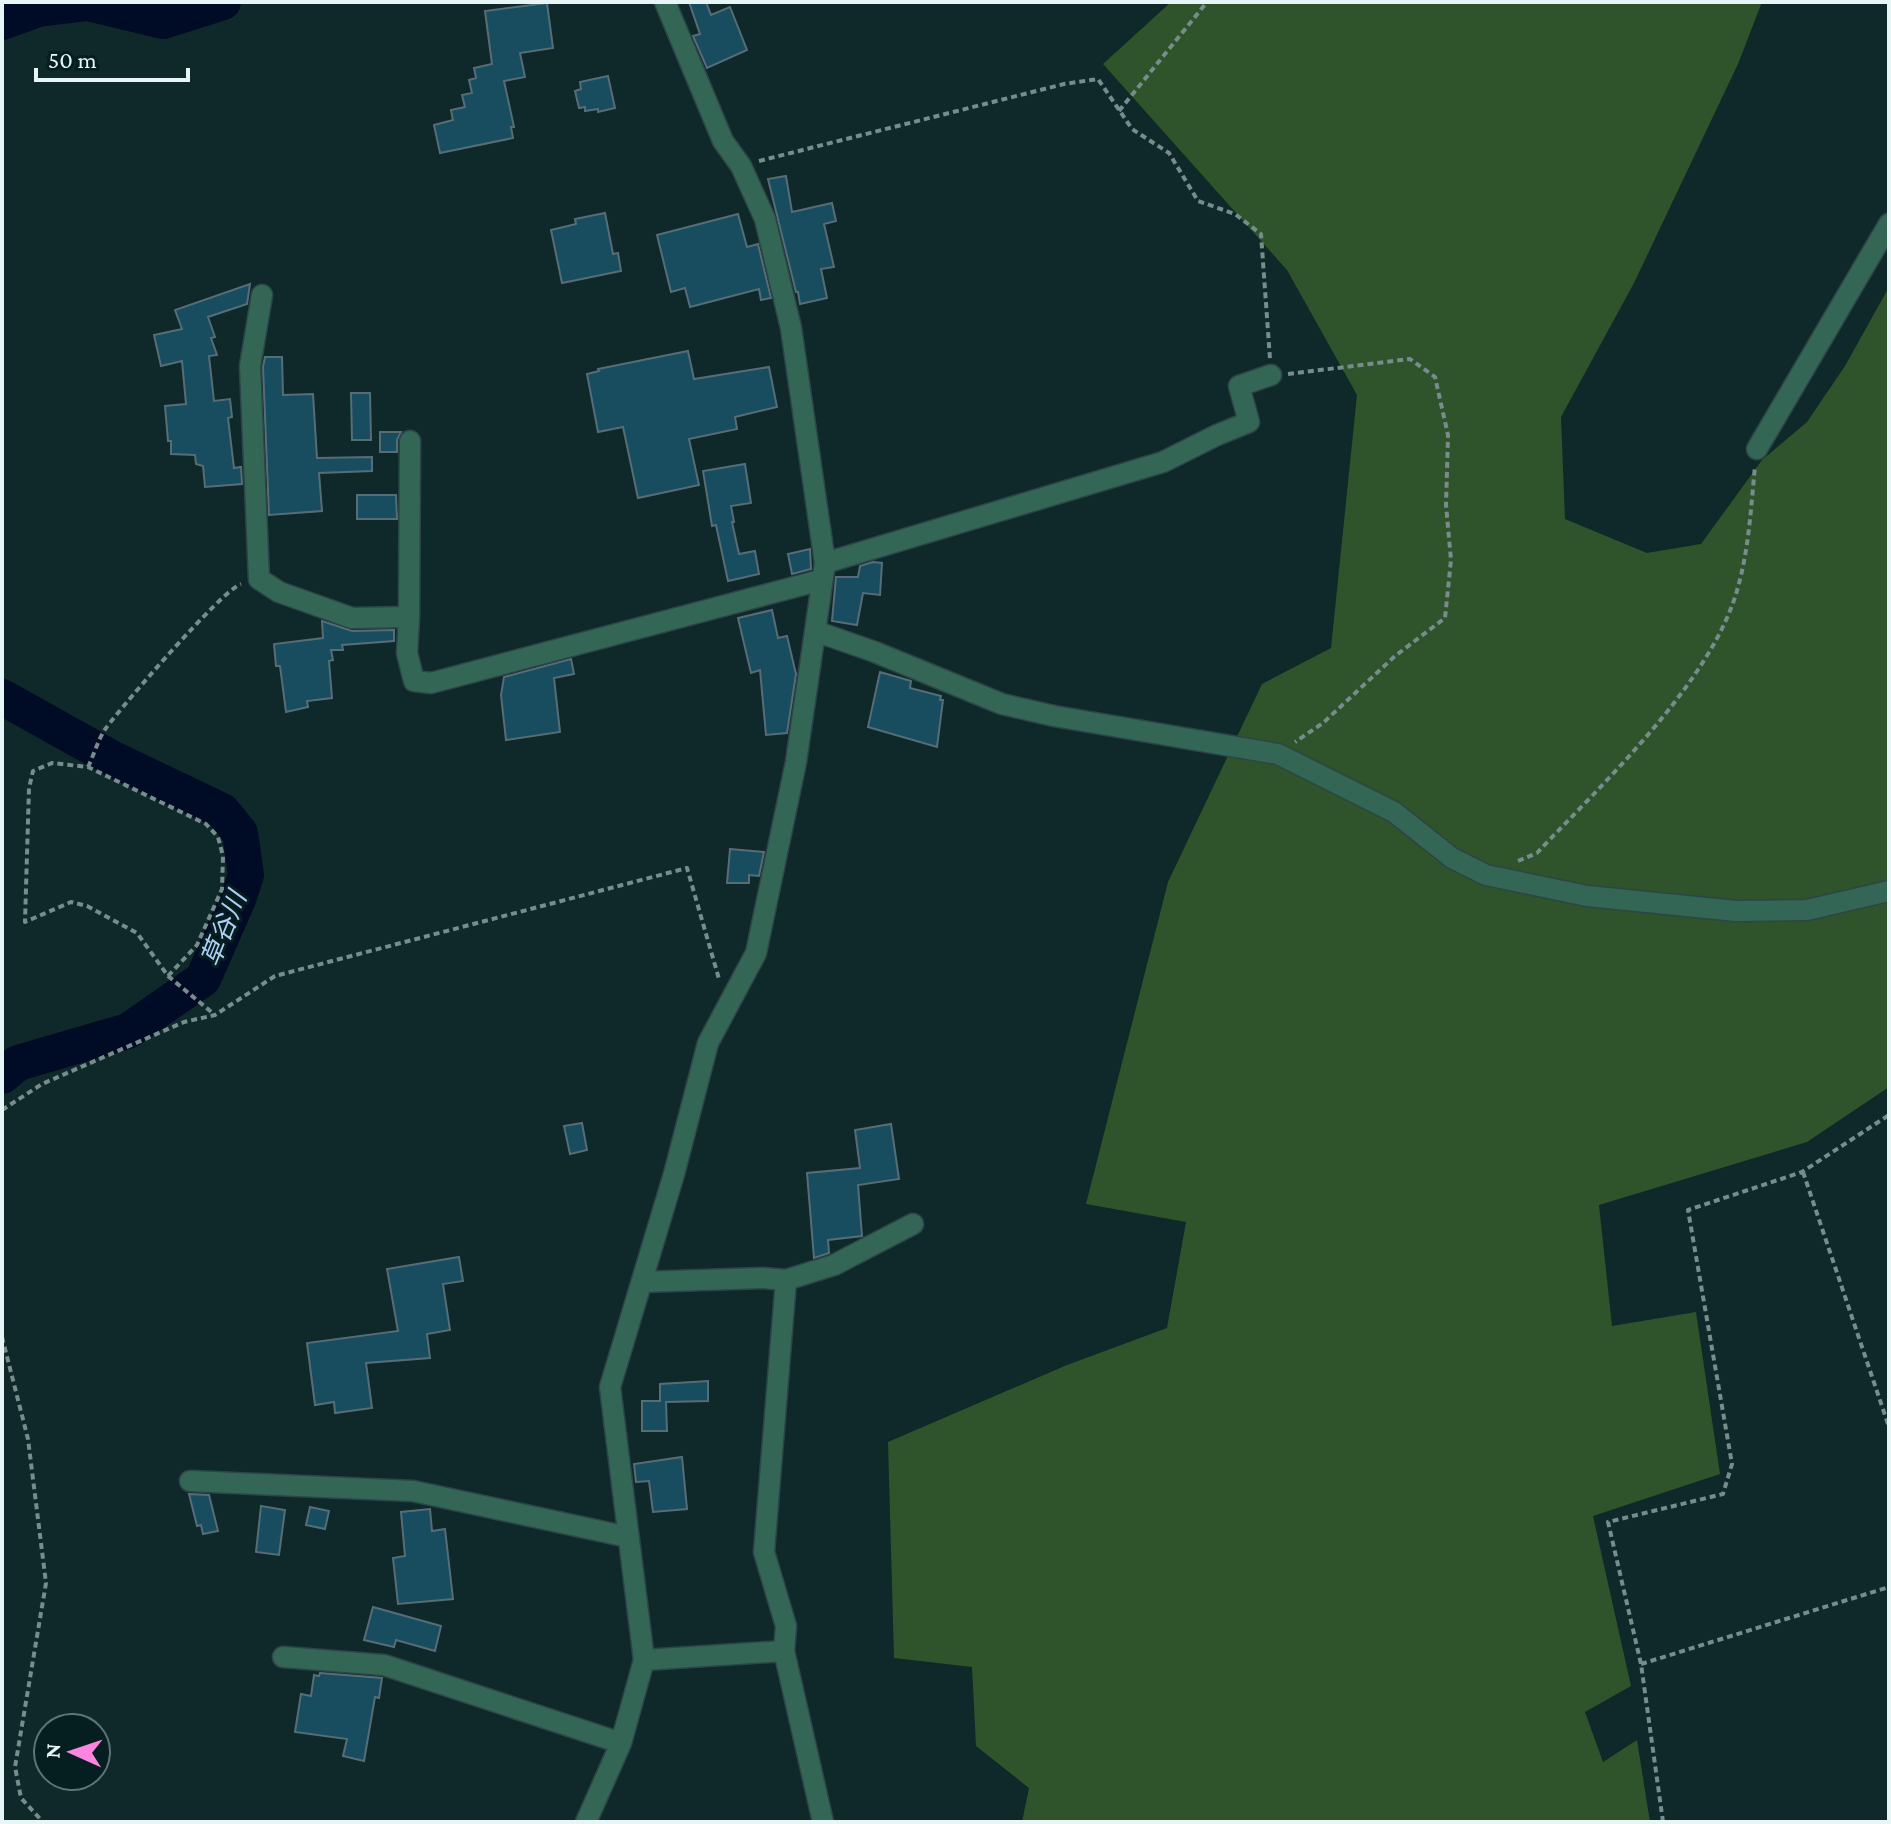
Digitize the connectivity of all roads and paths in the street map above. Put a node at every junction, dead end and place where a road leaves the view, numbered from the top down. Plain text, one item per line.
1 (1207, 2) edge
2 (668, 3) edge
3 (1119, 111) junction
4 (741, 166) junction
5 (1889, 224) edge
6 (262, 295) dead end
7 (1271, 375) junction
8 (410, 441) dead end
9 (1757, 449) joint
10 (823, 571) junction
11 (259, 579) junction
12 (409, 617) junction
13 (815, 631) junction
14 (1278, 754) junction
15 (88, 767) junction
16 (1486, 875) junction
17 (1889, 891) edge
18 (168, 976) junction
19 (732, 998) junction
20 (215, 1015) junction
21 (2, 1110) edge
22 (1889, 1115) edge
23 (1802, 1172) junction
24 (913, 1224) dead end
25 (786, 1280) junction
26 (642, 1282) junction
27 (2, 1337) edge
28 (1889, 1427) edge
29 (190, 1481) dead end
30 (628, 1537) junction
31 (1889, 1587) edge
32 (784, 1651) junction
33 (283, 1657) dead end
34 (644, 1660) junction
35 (1641, 1664) junction
36 (621, 1743) junction
37 (42, 1822) edge
38 (586, 1822) edge
39 (823, 1822) edge
40 (1663, 1822) edge

1 - 3 path
2 - 4 street
3 - 4 path
3 - 7 path
4 - 10 street
5 - 9 street
6 - 11 street
7 - 10 street
7 - 14 path
8 - 12 street
9 - 16 path
10 - 12 street
10 - 13 street
11 - 12 street
11 - 15 path
13 - 14 street
13 - 19 street
14 - 16 street
15 - 18 path
15 - 18 path
16 - 17 street
18 - 20 path
19 - 20 path
19 - 26 street
20 - 21 path
22 - 23 path
23 - 28 path
23 - 35 path
24 - 25 street
25 - 26 street
25 - 32 street
26 - 30 street
27 - 37 path
29 - 30 street
30 - 34 street
31 - 35 path
32 - 34 street
32 - 39 street
33 - 36 street
34 - 36 street
35 - 40 path
36 - 38 street

